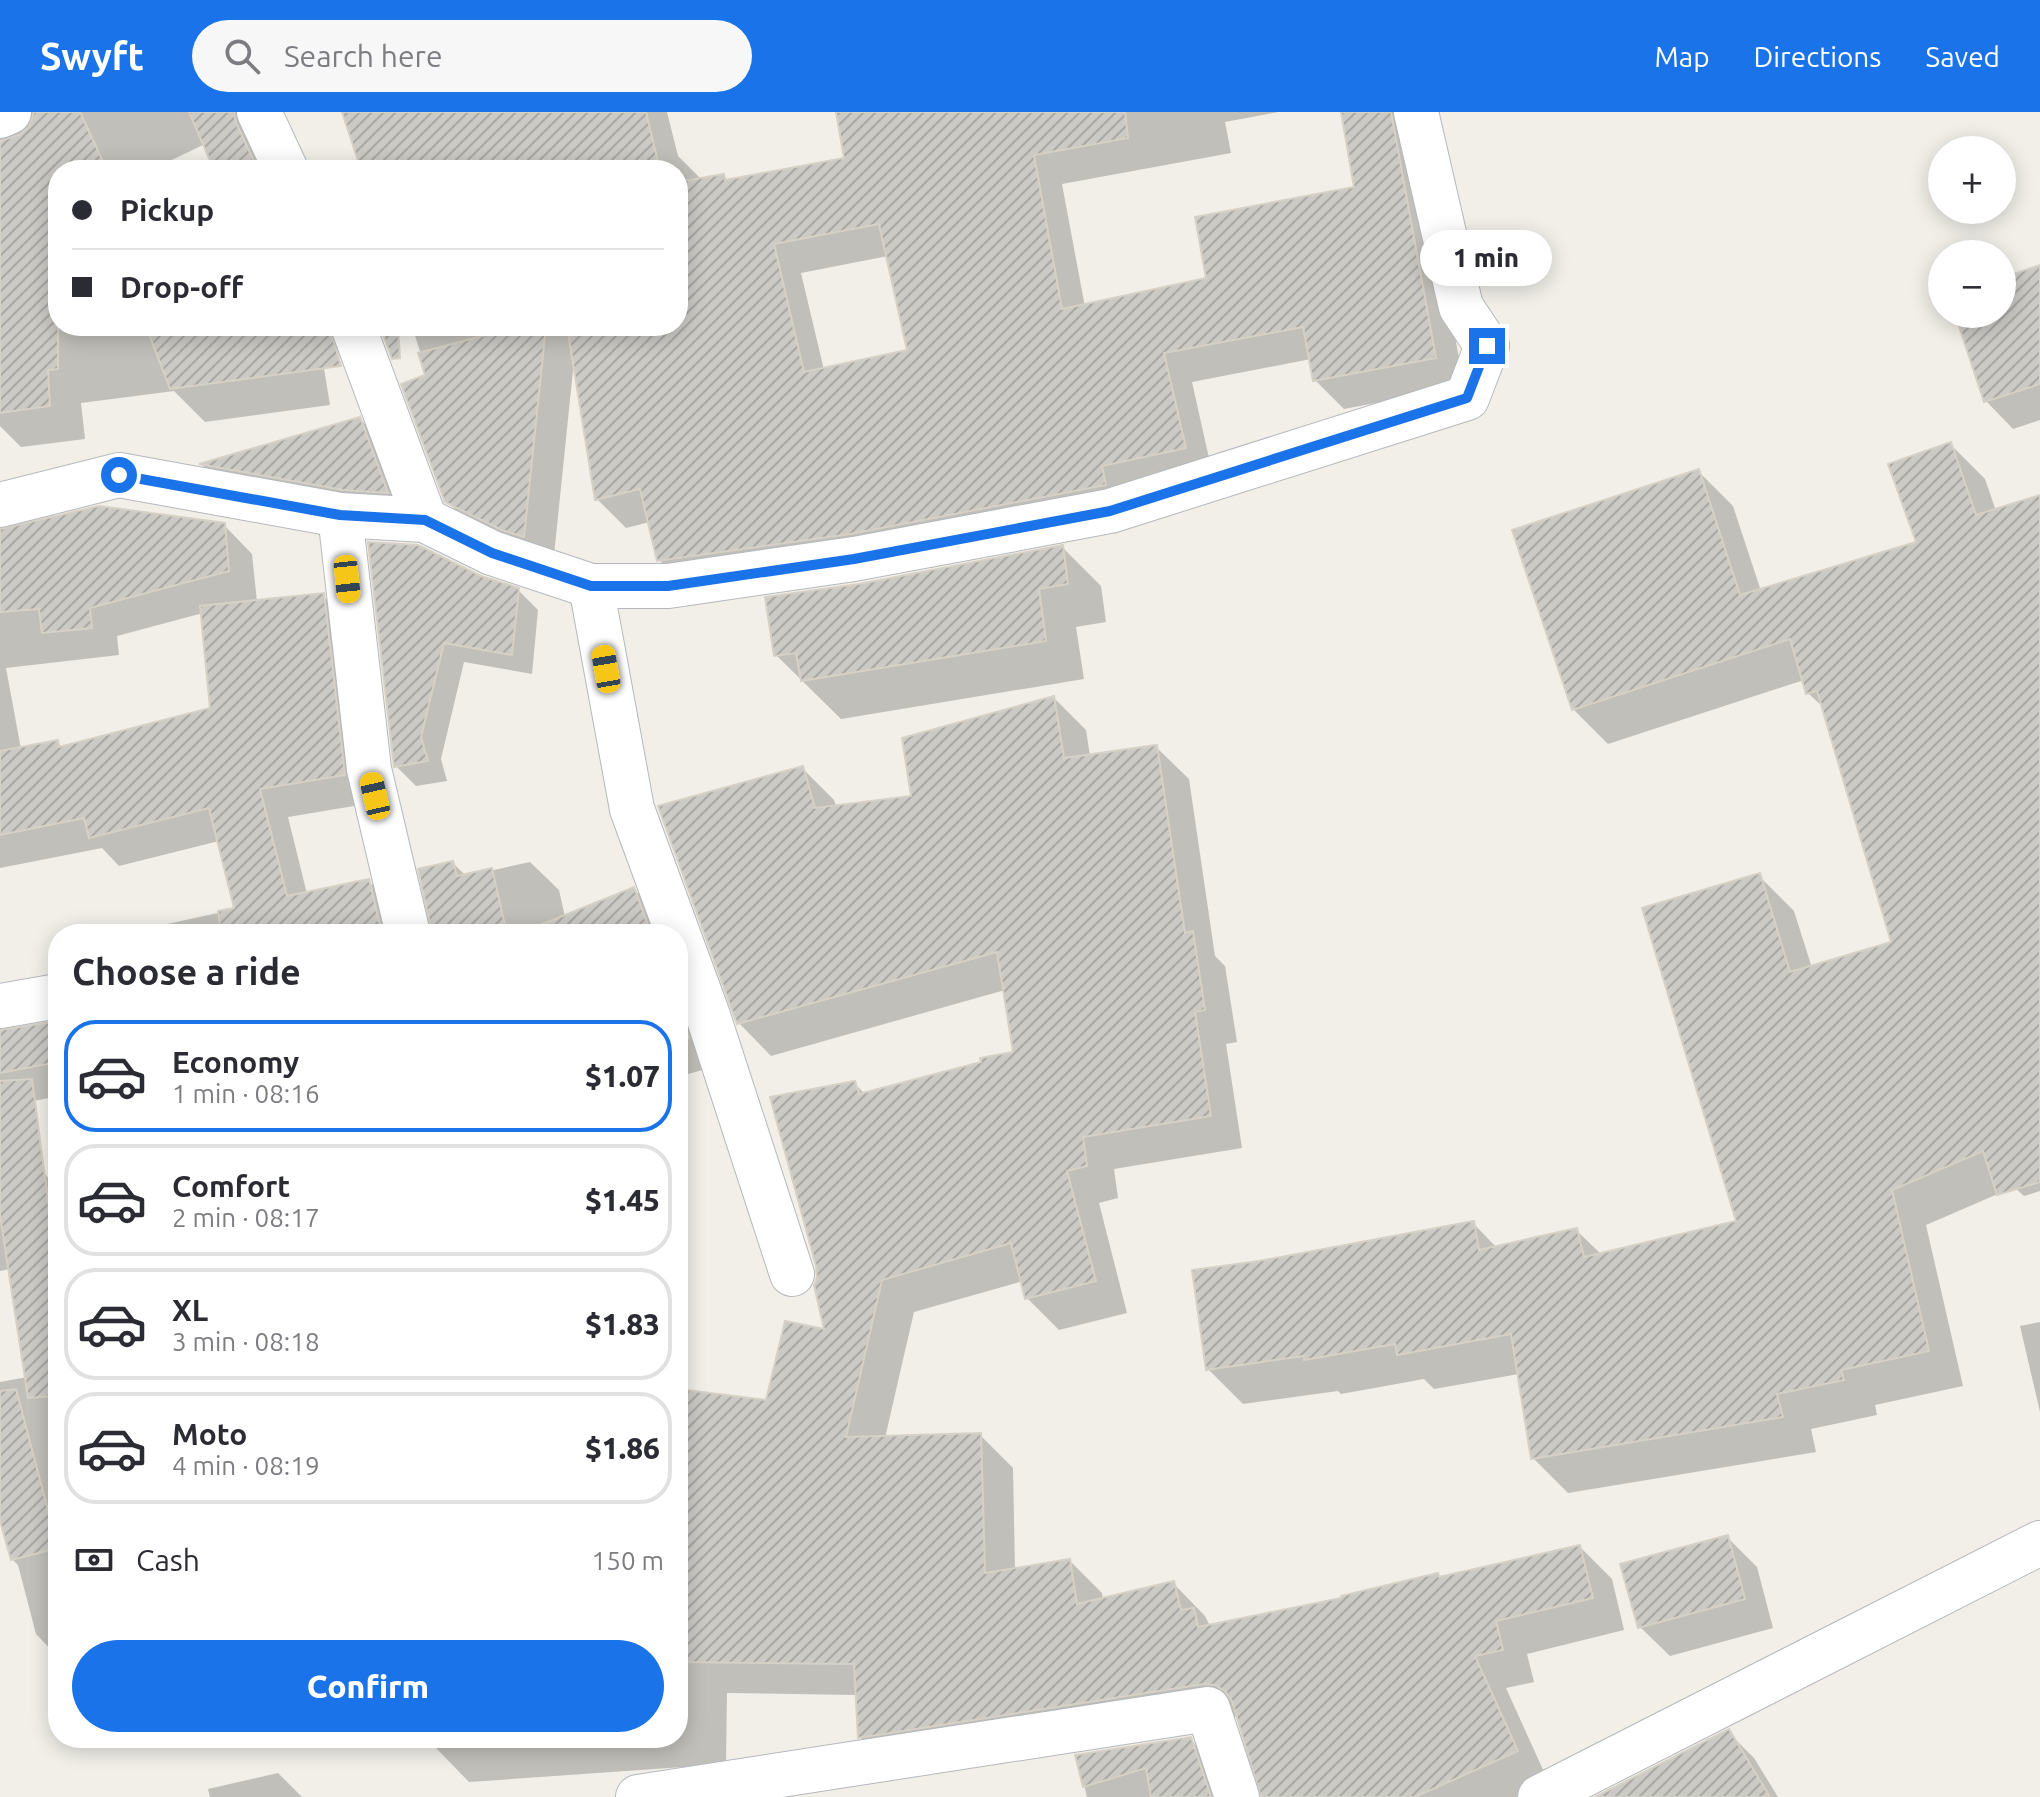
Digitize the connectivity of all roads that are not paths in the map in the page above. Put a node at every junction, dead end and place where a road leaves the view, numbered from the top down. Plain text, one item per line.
1 (9, 112) edge
2 (259, 112) edge
3 (1416, 112) edge
4 (0, 116) edge
5 (281, 160) edge
6 (357, 336) edge
7 (0, 505) edge
8 (340, 515) junction
9 (425, 520) junction
10 (591, 586) junction
11 (401, 924) edge
12 (674, 924) edge
13 (688, 961) edge
14 (48, 998) edge
15 (0, 1006) edge
16 (792, 1274) dead end
17 (2040, 1543) edge
18 (638, 1797) edge
19 (1237, 1797) edge
20 (1540, 1797) edge

1 - 4 street
2 - 5 street
3 - 10 street
6 - 9 street
7 - 8 street
8 - 9 street
8 - 11 street
9 - 10 street
10 - 12 street
13 - 16 street
14 - 15 street
17 - 20 street
18 - 19 street

